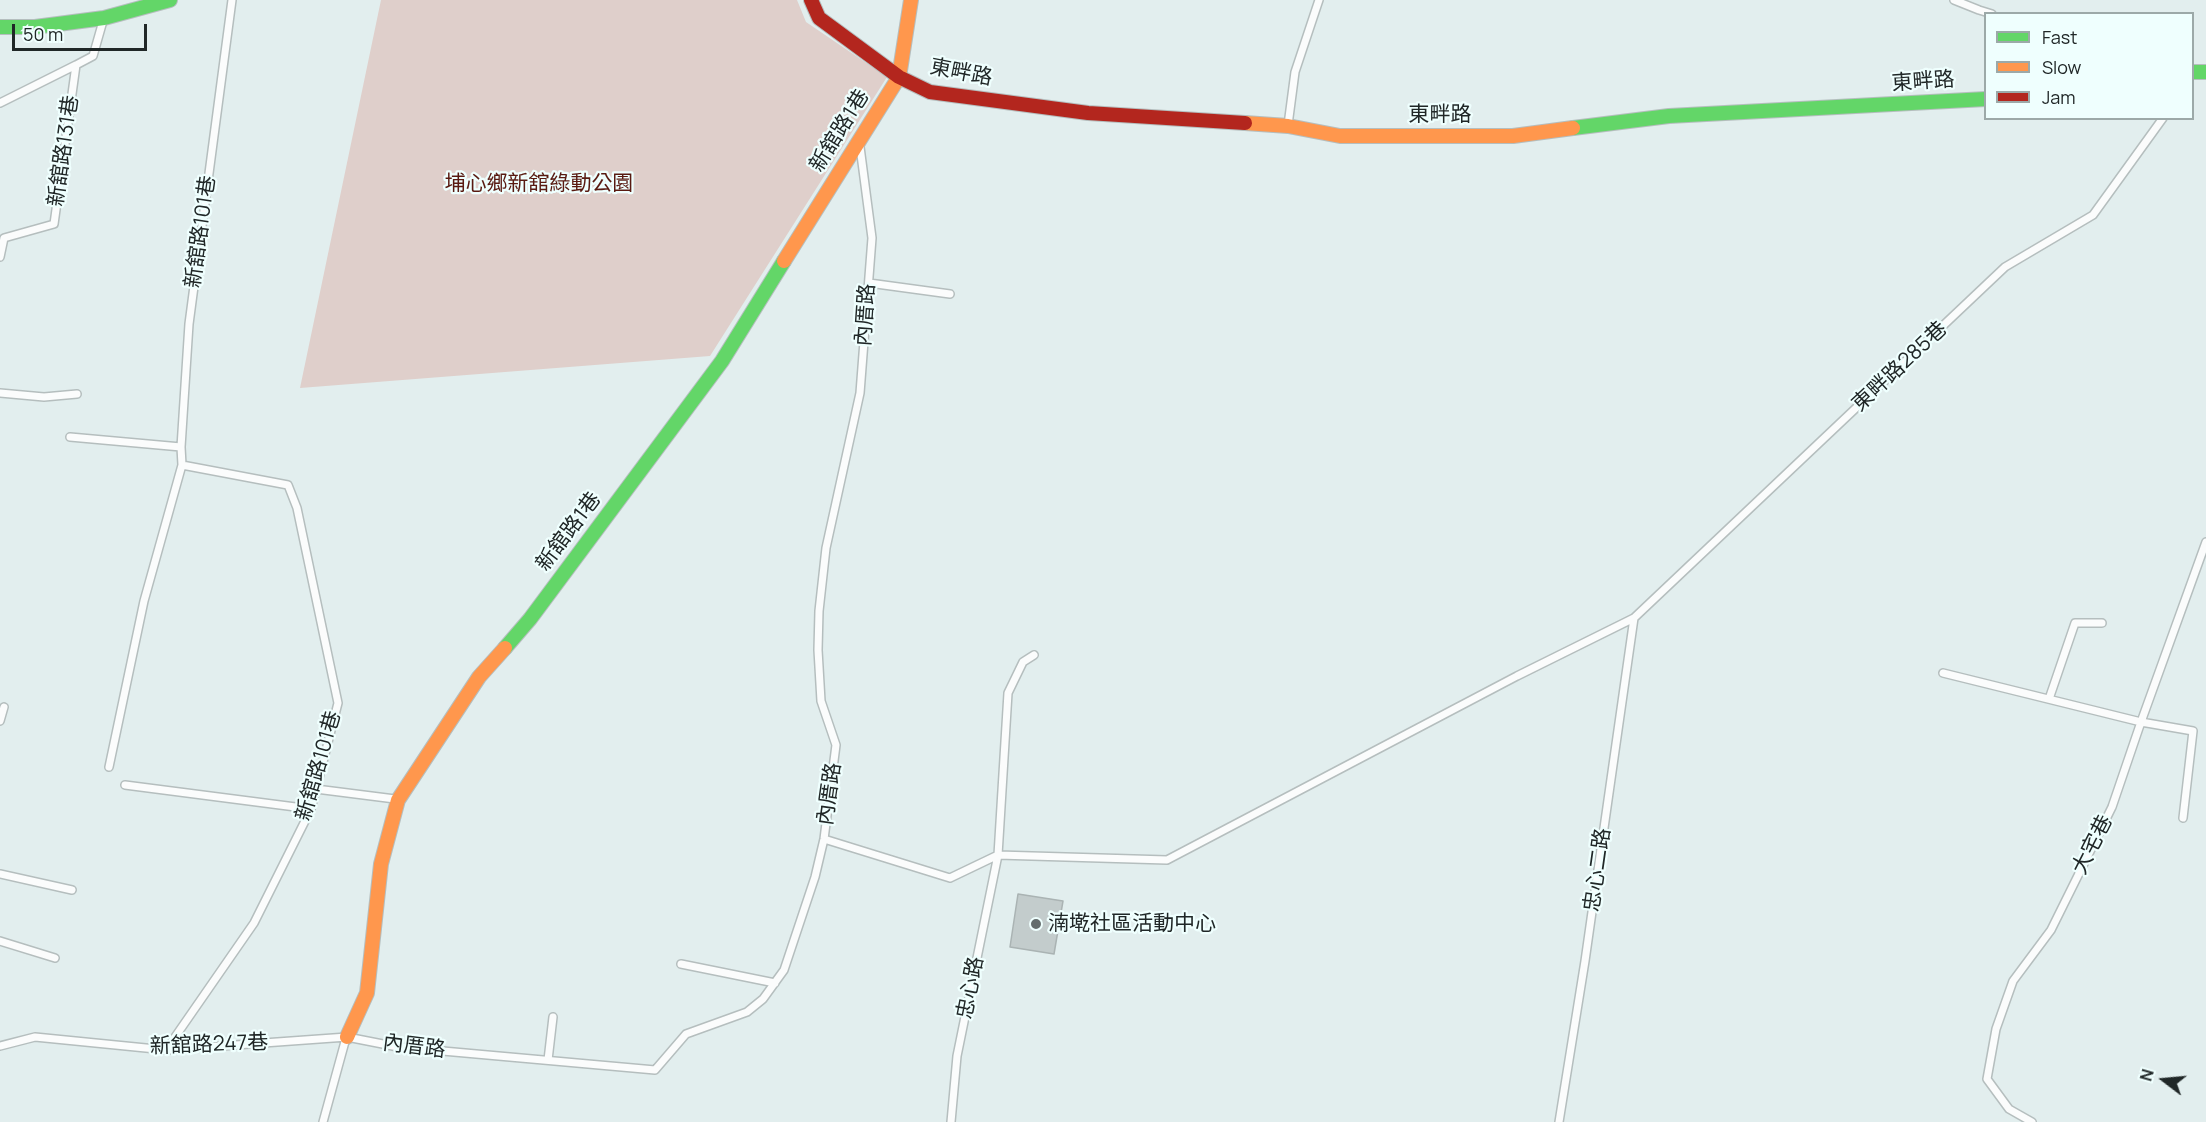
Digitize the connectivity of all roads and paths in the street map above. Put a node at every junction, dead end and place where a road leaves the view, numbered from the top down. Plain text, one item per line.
1 (170, 0) edge
2 (232, 0) edge
3 (811, 0) edge
4 (911, 0) edge
5 (1320, 0) edge
6 (1954, 0) edge
7 (1986, 12) edge
8 (104, 18) junction
9 (0, 27) edge
10 (76, 65) junction
11 (899, 78) junction
12 (1984, 99) edge
13 (0, 103) edge
14 (2162, 120) edge
15 (1288, 126) junction
16 (859, 140) junction
17 (0, 257) edge
18 (869, 283) junction
19 (950, 294) dead end
20 (0, 393) edge
21 (77, 394) dead end
22 (70, 437) dead end
23 (181, 447) junction
24 (182, 465) junction
25 (2206, 542) edge
26 (1634, 618) junction
27 (2102, 623) dead end
28 (1034, 655) dead end
29 (1942, 673) dead end
30 (2049, 699) junction
31 (4, 706) dead end
32 (0, 721) edge
33 (2141, 722) junction
34 (109, 767) dead end
35 (125, 785) dead end
36 (316, 789) junction
37 (398, 800) junction
38 (311, 809) junction
39 (2183, 818) dead end
40 (824, 839) junction
41 (998, 855) junction
42 (0, 874) edge
43 (72, 890) dead end
44 (0, 941) edge
45 (55, 958) dead end
46 (681, 964) dead end
47 (775, 983) junction
48 (553, 1017) dead end
49 (346, 1037) junction
50 (0, 1046) edge
51 (166, 1050) junction
52 (548, 1060) junction
53 (323, 1122) edge
54 (951, 1122) edge
55 (1559, 1122) edge
56 (2032, 1122) edge

1 - 8 street
2 - 23 lane, 新舘路101巷
3 - 11 street, 東畔路
4 - 11 street
5 - 15 lane
6 - 7 lane
8 - 9 street
8 - 10 lane, 新舘路131巷
10 - 13 lane
10 - 17 lane, 新舘路131巷
11 - 15 street, 東畔路
11 - 16 street, 新舘路1巷
12 - 15 street, 東畔路
14 - 26 lane, 東畔路285巷
16 - 18 lane, 內厝路
16 - 37 street, 新舘路1巷
18 - 19 lane
18 - 40 lane, 內厝路
20 - 21 lane
22 - 23 lane
23 - 24 lane, 新舘路101巷
24 - 34 lane, 新舘路101巷
24 - 36 lane, 新舘路101巷
25 - 33 lane, 大宅巷
26 - 41 lane, 東畔路285巷
26 - 55 lane, 忠心二路
27 - 30 lane
28 - 41 lane, 忠心路
29 - 30 lane
30 - 33 lane
31 - 32 lane
33 - 39 lane
33 - 56 lane, 大宅巷
35 - 38 lane
36 - 37 lane
36 - 38 lane, 新舘路101巷
37 - 49 street, 新舘路1巷
38 - 51 lane, 新舘路101巷
40 - 41 lane
40 - 47 lane, 內厝路
41 - 54 lane, 忠心路
42 - 43 lane
44 - 45 lane
46 - 47 lane
47 - 52 lane, 內厝路
48 - 52 lane
49 - 51 lane, 新舘路247巷
49 - 52 lane, 內厝路
49 - 53 lane
50 - 51 lane, 新舘路247巷

